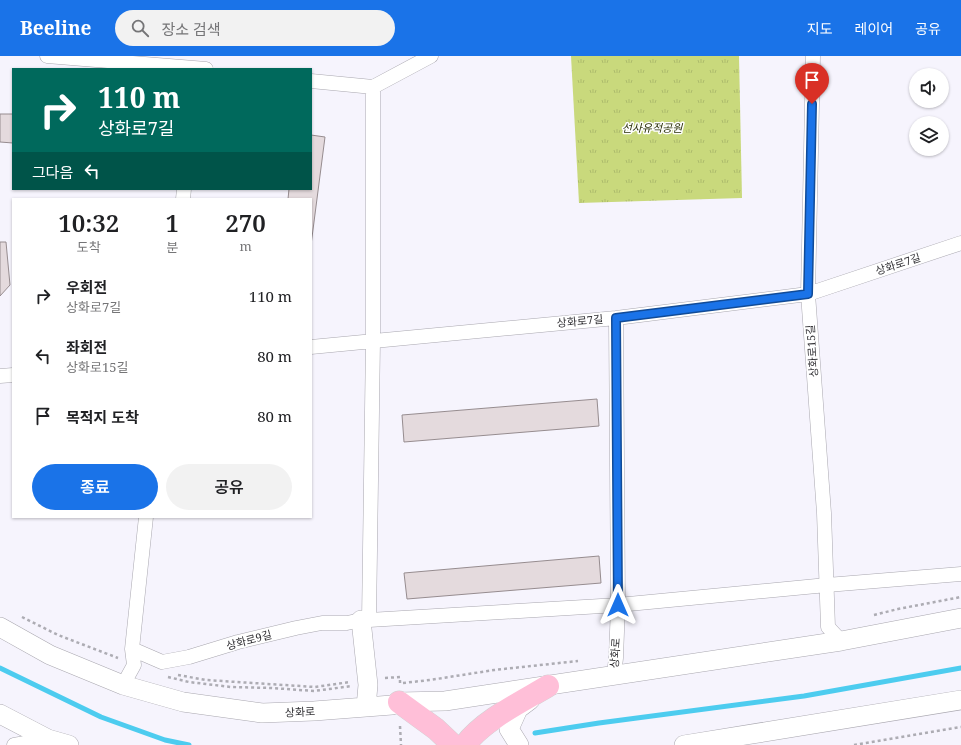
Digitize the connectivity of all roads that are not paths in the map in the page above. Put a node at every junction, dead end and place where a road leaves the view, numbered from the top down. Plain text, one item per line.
1 (47, 56) edge
2 (431, 56) edge
3 (812, 56) edge
4 (202, 66) edge
5 (312, 81) edge
6 (373, 88) junction
7 (961, 243) edge
8 (808, 294) junction
9 (616, 318) junction
10 (373, 341) junction
11 (312, 347) edge
12 (12, 375) edge
13 (0, 376) edge
14 (146, 518) edge
15 (961, 574) edge
16 (827, 585) junction
17 (618, 605) junction
18 (961, 618) edge
19 (365, 620) junction
20 (0, 627) edge
21 (842, 641) junction
22 (132, 649) junction
23 (614, 675) junction
24 (123, 685) junction
25 (548, 686) junction
26 (398, 690) junction
27 (961, 700) edge
28 (366, 707) junction
29 (0, 714) edge
30 (48, 739) junction
31 (14, 745) edge
32 (69, 745) edge
33 (453, 745) edge
34 (465, 745) edge
35 (519, 745) edge
36 (684, 745) edge

1 - 4 street
2 - 6 street
3 - 8 street, 상화로15길
5 - 6 street
6 - 10 street
7 - 8 street, 상화로7길
8 - 9 street, 상화로7길
8 - 16 street, 상화로15길
9 - 10 street, 상화로7길
9 - 17 street, 상화로
10 - 11 street, 상화로7길
10 - 19 street
12 - 13 street
14 - 22 street
15 - 16 street, 상화로9길
16 - 17 street, 상화로9길
16 - 21 street, 상화로15길
17 - 19 street, 상화로9길
17 - 23 street, 상화로
18 - 21 main road, 상화로
19 - 22 street, 상화로9길
19 - 28 main road
20 - 24 main road, 상화로
21 - 23 main road, 상화로
22 - 24 street
23 - 25 main road, 상화로
24 - 28 main road, 상화로
25 - 26 main road, 상화로
25 - 34 highway
25 - 35 main road
26 - 28 main road, 상화로
26 - 33 highway
27 - 36 main road
29 - 30 main road
30 - 31 street
30 - 32 main road

